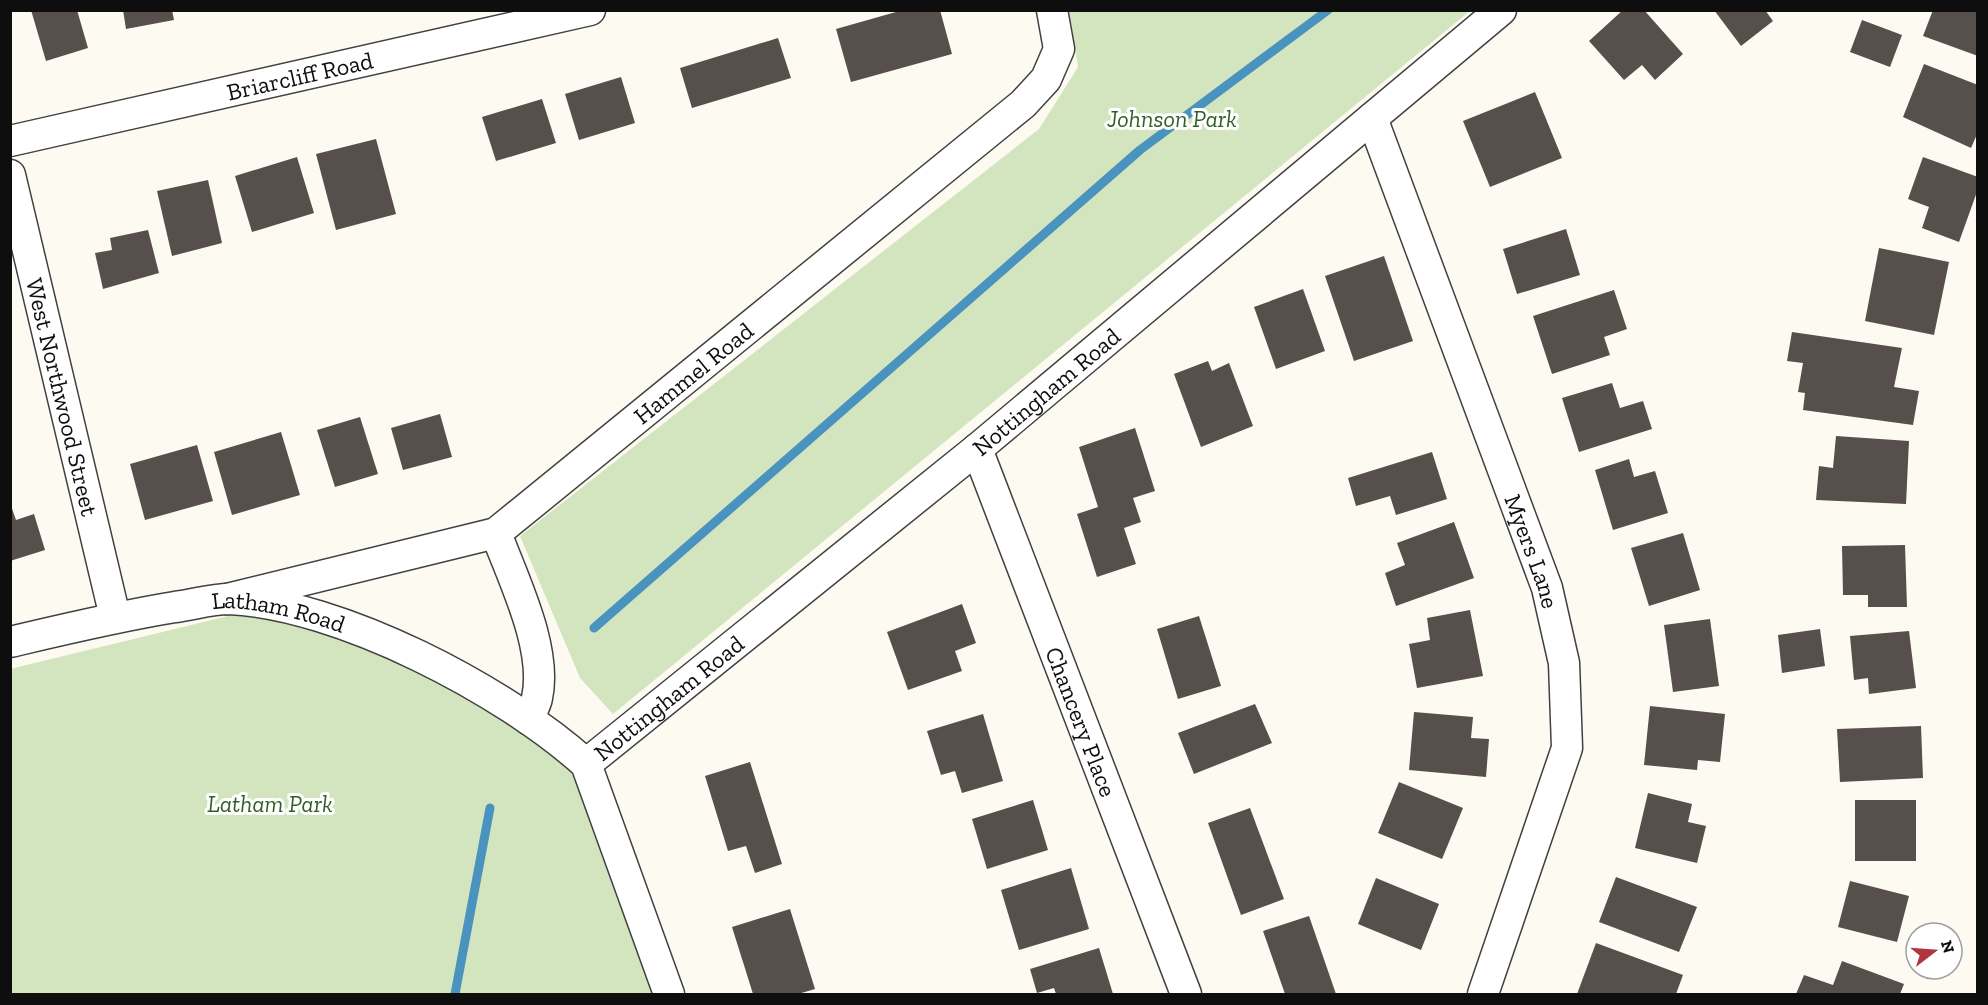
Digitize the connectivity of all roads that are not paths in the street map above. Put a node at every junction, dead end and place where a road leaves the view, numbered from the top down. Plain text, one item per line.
1 (590, 10) edge
2 (1052, 10) edge
3 (1501, 10) edge
4 (1372, 118) junction
5 (10, 141) edge
6 (10, 175) edge
7 (977, 449) junction
8 (496, 533) junction
9 (226, 599) junction
10 (115, 617) junction
11 (10, 642) edge
12 (528, 719) junction
13 (586, 764) junction
14 (669, 994) edge
15 (1185, 994) edge
16 (1482, 994) edge

1 - 5 street, Briarcliff Road
2 - 8 street, Hammel Road
3 - 4 street, Nottingham Road
4 - 7 street, Nottingham Road
4 - 16 street, Myers Lane
6 - 10 street, West Northwood Street
7 - 13 street, Nottingham Road
7 - 15 street, Chancery Place
8 - 9 street, Hammel Road
8 - 12 street
9 - 10 street, Latham Road
9 - 12 street, Latham Road
10 - 11 street, Latham Road
12 - 13 street, Latham Road
13 - 14 street, Latham Road

